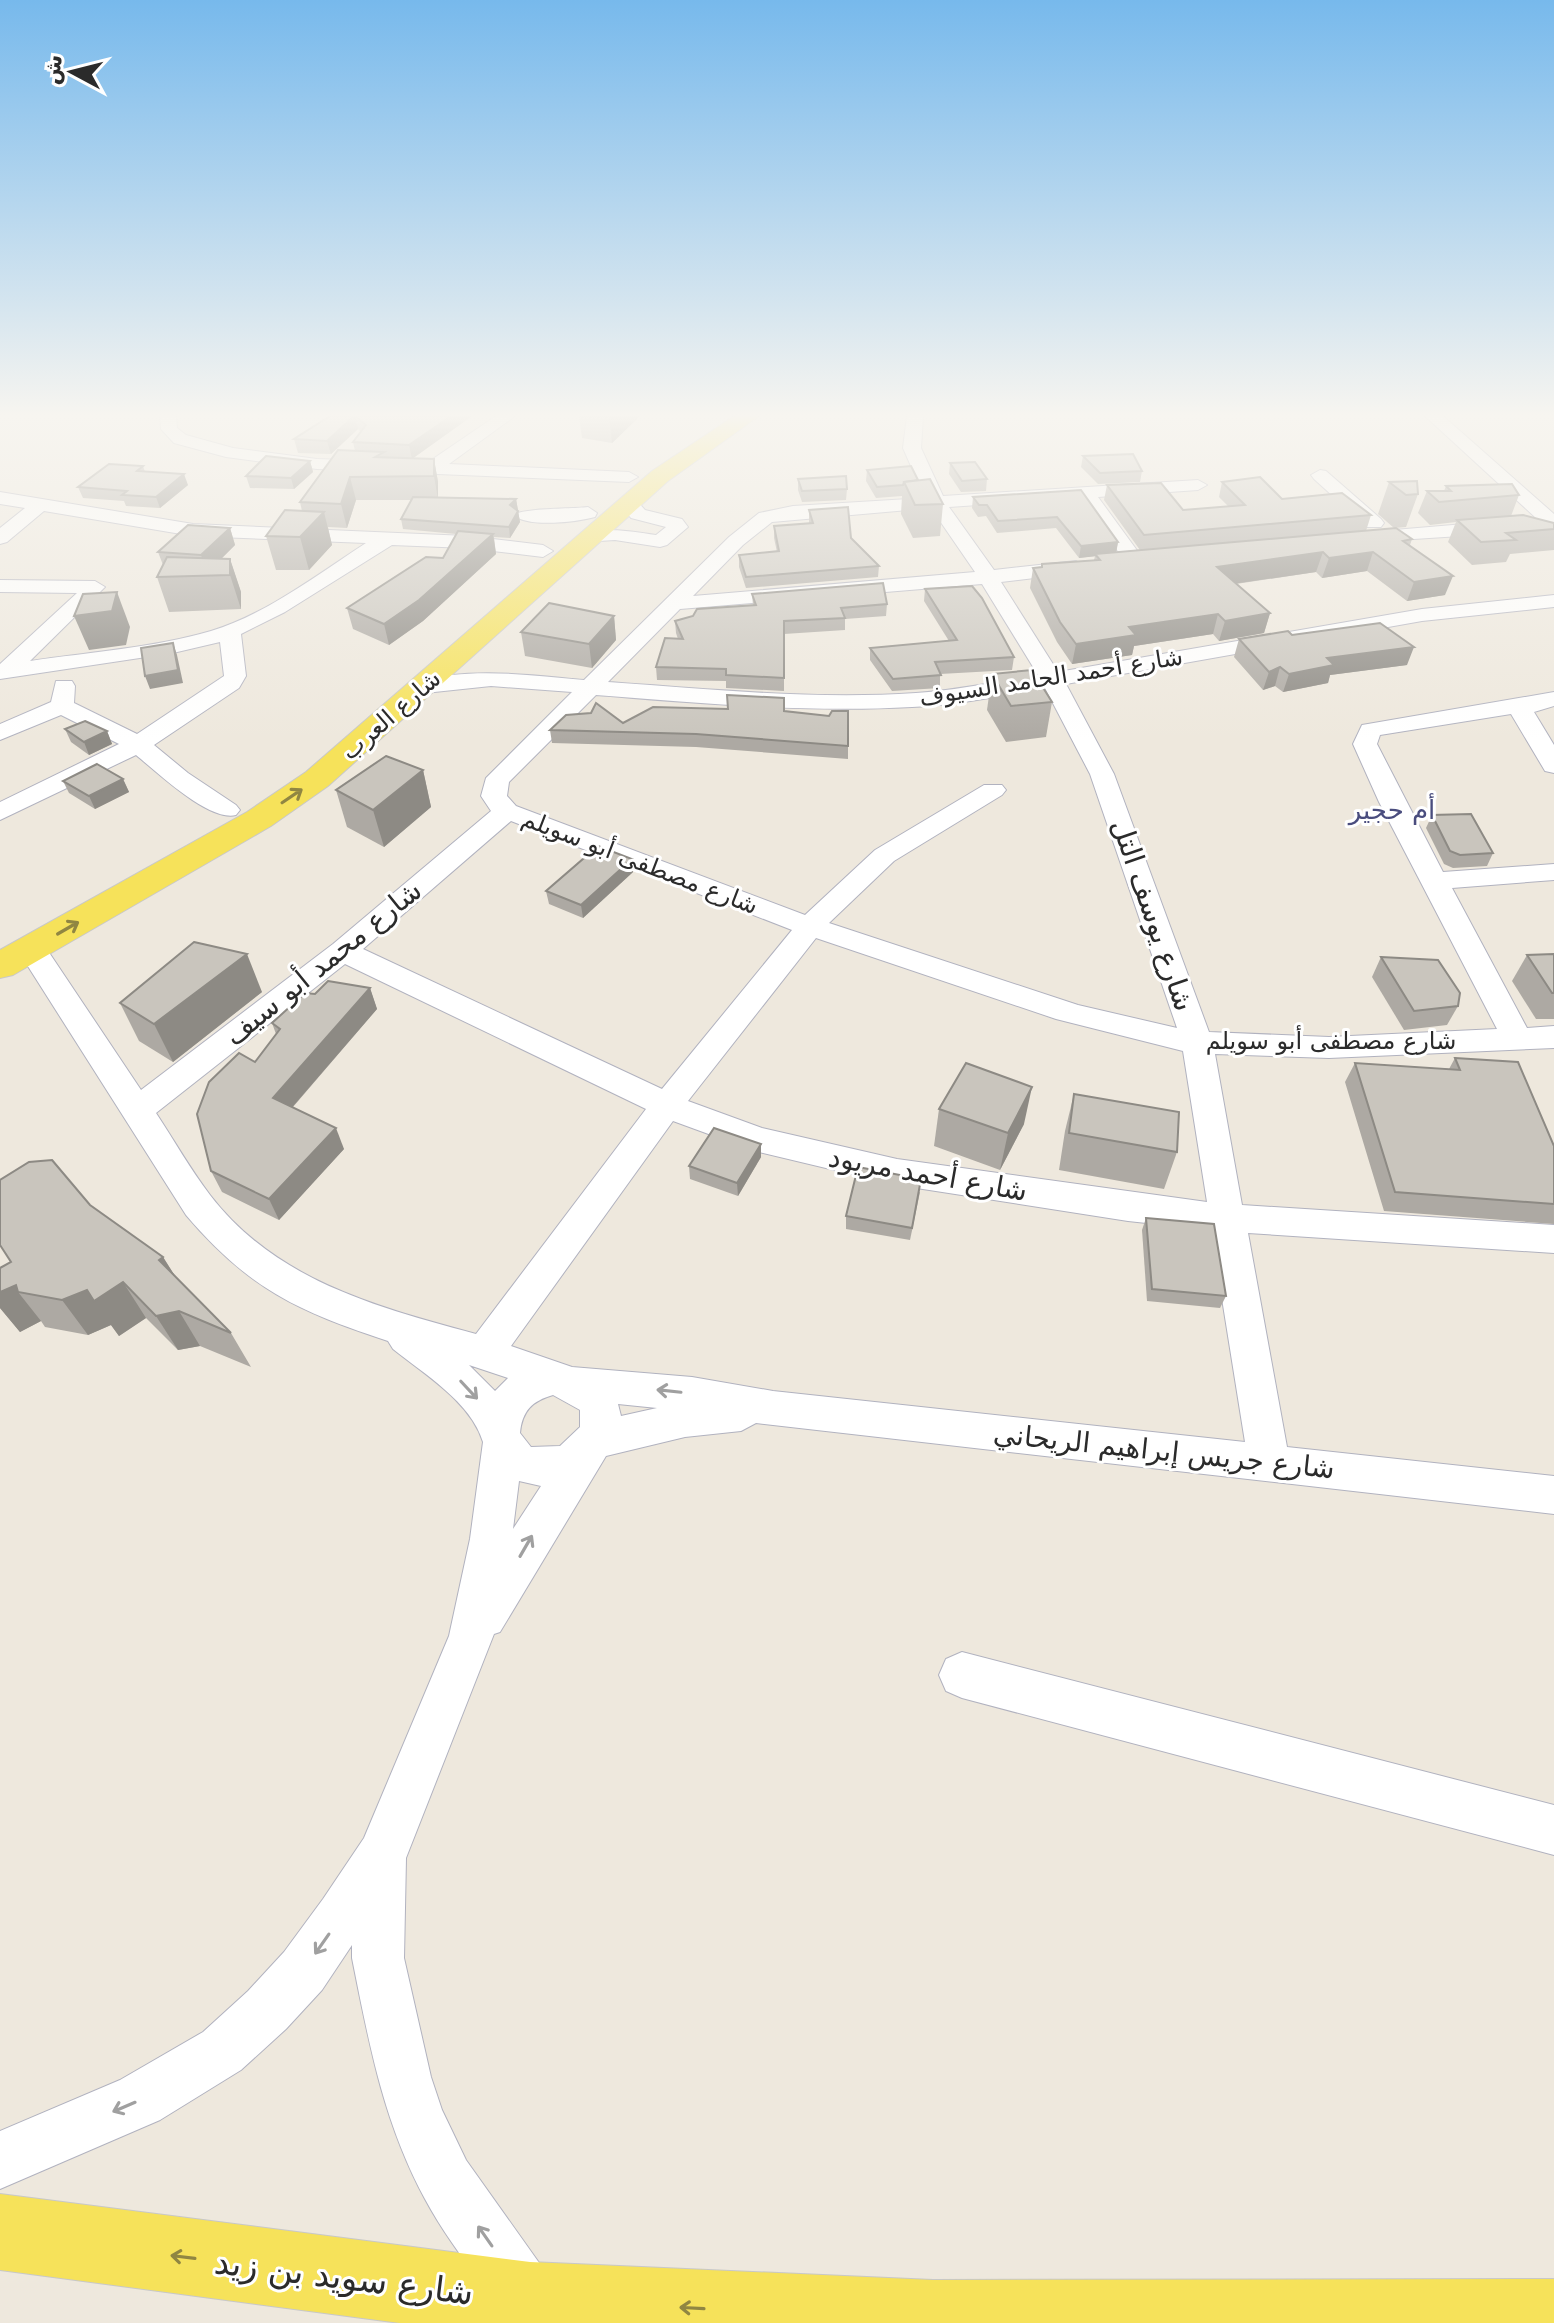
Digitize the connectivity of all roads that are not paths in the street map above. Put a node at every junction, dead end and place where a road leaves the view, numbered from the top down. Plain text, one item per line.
1 (16, 524) edge
2 (159, 524) edge
3 (519, 524) edge
4 (626, 524) edge
5 (676, 524) edge
6 (757, 524) edge
7 (951, 524) edge
8 (1112, 524) edge
9 (1375, 524) edge
10 (1537, 524) edge
11 (589, 525) junction
12 (623, 534) junction
13 (1389, 537) junction
14 (0, 538) edge
15 (387, 539) junction
16 (1341, 540) edge
17 (550, 545) junction
18 (989, 578) junction
19 (0, 586) edge
20 (1554, 601) edge
21 (677, 603) junction
22 (230, 632) junction
23 (466, 648) junction
24 (65, 663) junction
25 (3, 672) edge
26 (497, 677) junction
27 (1052, 680) junction
28 (425, 686) junction
29 (592, 687) junction
30 (1554, 699) edge
31 (1526, 704) junction
32 (62, 706) junction
33 (0, 733) edge
34 (138, 744) junction
35 (1554, 766) edge
36 (993, 790) dead end
37 (227, 810) junction
38 (507, 811) junction
39 (0, 812) edge
40 (1554, 872) edge
41 (1434, 881) junction
42 (809, 924) junction
43 (28, 934) junction
44 (343, 951) junction
45 (0, 966) edge
46 (1554, 1037) edge
47 (1518, 1039) junction
48 (1197, 1042) junction
49 (666, 1105) junction
50 (136, 1111) junction
51 (1228, 1218) junction
52 (1554, 1239) edge
53 (390, 1325) junction
54 (484, 1353) junction
55 (564, 1380) junction
56 (773, 1409) junction
57 (501, 1435) junction
58 (590, 1445) junction
59 (1269, 1462) junction
60 (1554, 1495) edge
61 (471, 1636) junction
62 (962, 1675) dead end
63 (1554, 1830) edge
64 (382, 1856) junction
65 (0, 2160) edge
66 (0, 2232) edge
67 (530, 2301) junction
68 (1554, 2318) edge

1 - 14 street
2 - 15 street
3 - 17 street
4 - 12 street
5 - 12 street
6 - 21 street, شارع مصطفى أبو سويلم
7 - 18 street, شارع يوسف التل
8 - 18 street
9 - 13 street
10 - 13 street
11 - 12 street
11 - 17 main road, شارع العرب
11 - 23 main road, شارع العرب
13 - 16 street
15 - 17 street
15 - 22 street
17 - 37 main road, شارع العرب
18 - 21 street
18 - 27 street, شارع يوسف التل
19 - 25 street
20 - 27 street, شارع أحمد الحامد السيوف
21 - 29 street, شارع مصطفى أبو سويلم
22 - 24 street
22 - 34 street
23 - 26 street
23 - 28 main road, شارع العرب
24 - 25 street
24 - 32 street
26 - 28 street, شارع أحمد الحامد السيوف
26 - 29 street, شارع أحمد الحامد السيوف
27 - 29 street, شارع أحمد الحامد السيوف
27 - 48 street, شارع يوسف التل
43 -> 28 main road, شارع العرب
29 - 38 street, شارع مصطفى أبو سويلم
30 - 31 street
31 - 35 street
31 - 41 street
32 - 33 street
32 - 34 street
34 - 37 street
34 - 39 street
36 - 42 street
37 - 43 main road, شارع العرب
38 - 42 street, شارع مصطفى أبو سويلم
38 - 44 street, شارع محمد أبو سيف
40 - 41 street
41 - 47 street
42 - 48 street, شارع مصطفى أبو سويلم
42 - 49 street
43 - 45 main road, شارع العرب
43 - 50 street, شارع جريس إبراهيم الريحاني
44 - 49 street, شارع أحمد مريود
44 - 50 street, شارع محمد أبو سيف
46 - 47 street, شارع مصطفى أبو سويلم
47 - 48 street, شارع مصطفى أبو سويلم
48 - 51 street, شارع يوسف التل
49 - 51 street, شارع أحمد مريود
49 - 54 street
50 - 53 street, شارع جريس إبراهيم الريحاني
51 - 52 street, شارع أحمد مريود
51 - 59 street, شارع يوسف التل
53 - 54 street, شارع جريس إبراهيم الريحاني
53 -> 57 street, شارع جريس إبراهيم الريحاني
54 - 55 street, شارع جريس إبراهيم الريحاني
56 -> 55 street, شارع جريس إبراهيم الريحاني
55 - 57 street
55 - 58 street
56 - 58 street, شارع جريس إبراهيم الريحاني
56 - 59 street, شارع جريس إبراهيم الريحاني
57 - 58 street
57 - 61 street
61 -> 58 street
59 - 60 street, شارع جريس إبراهيم الريحاني
61 - 64 street
62 - 63 street
64 -> 65 street
67 -> 64 street
67 -> 66 main road, شارع سويد بن زيد
68 -> 67 main road, شارع سويد بن زيد

